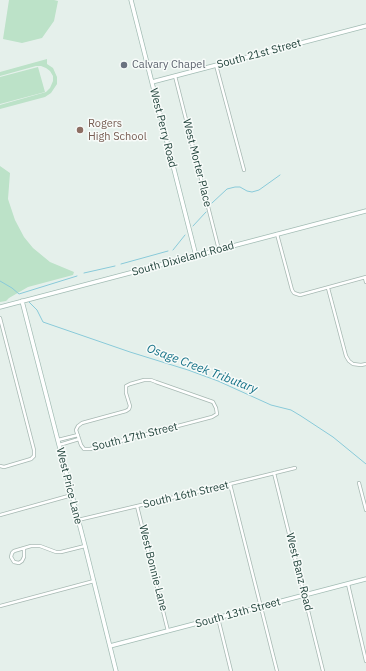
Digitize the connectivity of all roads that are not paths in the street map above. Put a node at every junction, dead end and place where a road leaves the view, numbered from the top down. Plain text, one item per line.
1 (130, 0) edge
2 (366, 26) edge
3 (216, 66) junction
4 (175, 76) junction
5 (152, 82) junction
6 (244, 170) dead end
7 (366, 211) edge
8 (277, 234) junction
9 (219, 250) junction
10 (196, 256) junction
11 (366, 278) edge
12 (366, 282) edge
13 (328, 288) junction
14 (22, 301) junction
15 (0, 306) edge
16 (0, 318) edge
17 (366, 364) edge
18 (78, 435) junction
19 (79, 439) junction
20 (58, 442) junction
21 (0, 466) edge
22 (294, 468) dead end
23 (274, 473) junction
24 (358, 483) dead end
25 (230, 484) junction
26 (72, 495) junction
27 (137, 506) junction
28 (366, 510) edge
29 (0, 515) edge
30 (78, 520) junction
31 (85, 546) junction
32 (24, 548) junction
33 (366, 579) edge
34 (94, 581) junction
35 (348, 584) junction
36 (305, 595) junction
37 (0, 606) edge
38 (261, 606) junction
39 (218, 618) junction
40 (168, 631) junction
41 (110, 646) junction
42 (366, 661) edge
43 (116, 671) edge
44 (231, 671) edge
45 (277, 671) edge
46 (323, 671) edge

1 - 5 street, West Perry Road
2 - 3 street, South 21st Street
3 - 4 street, South 21st Street
3 - 6 street
4 - 5 street, South 21st Street
4 - 9 street, West Morter Place
5 - 10 street, West Perry Road
7 - 8 street, South Dixieland Road
8 - 9 street, South Dixieland Road
8 - 13 street
9 - 10 street, South Dixieland Road
10 - 14 street, South Dixieland Road
11 - 12 street
11 - 13 street
13 - 17 street
14 - 15 street, South Dixieland Road
14 - 20 street, West Price Lane
16 - 21 street
18 - 19 street
18 - 19 street, South 17th Street
18 - 20 street, South 17th Street
19 - 20 street, South 17th Street
20 - 26 street, West Price Lane
22 - 23 street, South 16th Street
23 - 25 street, South 16th Street
23 - 36 street, West Banz Road
24 - 28 street
25 - 27 street, South 16th Street
25 - 38 street
26 - 29 street
26 - 30 street, West Price Lane
27 - 30 street, South 16th Street
27 - 40 street, West Bonnie Lane
30 - 31 street, West Price Lane
31 - 32 street
31 - 34 street, West Price Lane
32 - 32 street
33 - 35 street, South 13th Street
34 - 37 street
34 - 41 street, West Price Lane
35 - 36 street, South 13th Street
35 - 42 street
36 - 38 street, South 13th Street
36 - 46 street, West Banz Road
38 - 39 street, South 13th Street
38 - 45 street
39 - 40 street, South 13th Street
39 - 44 street
40 - 41 street, South 13th Street
41 - 43 street, West Price Lane

